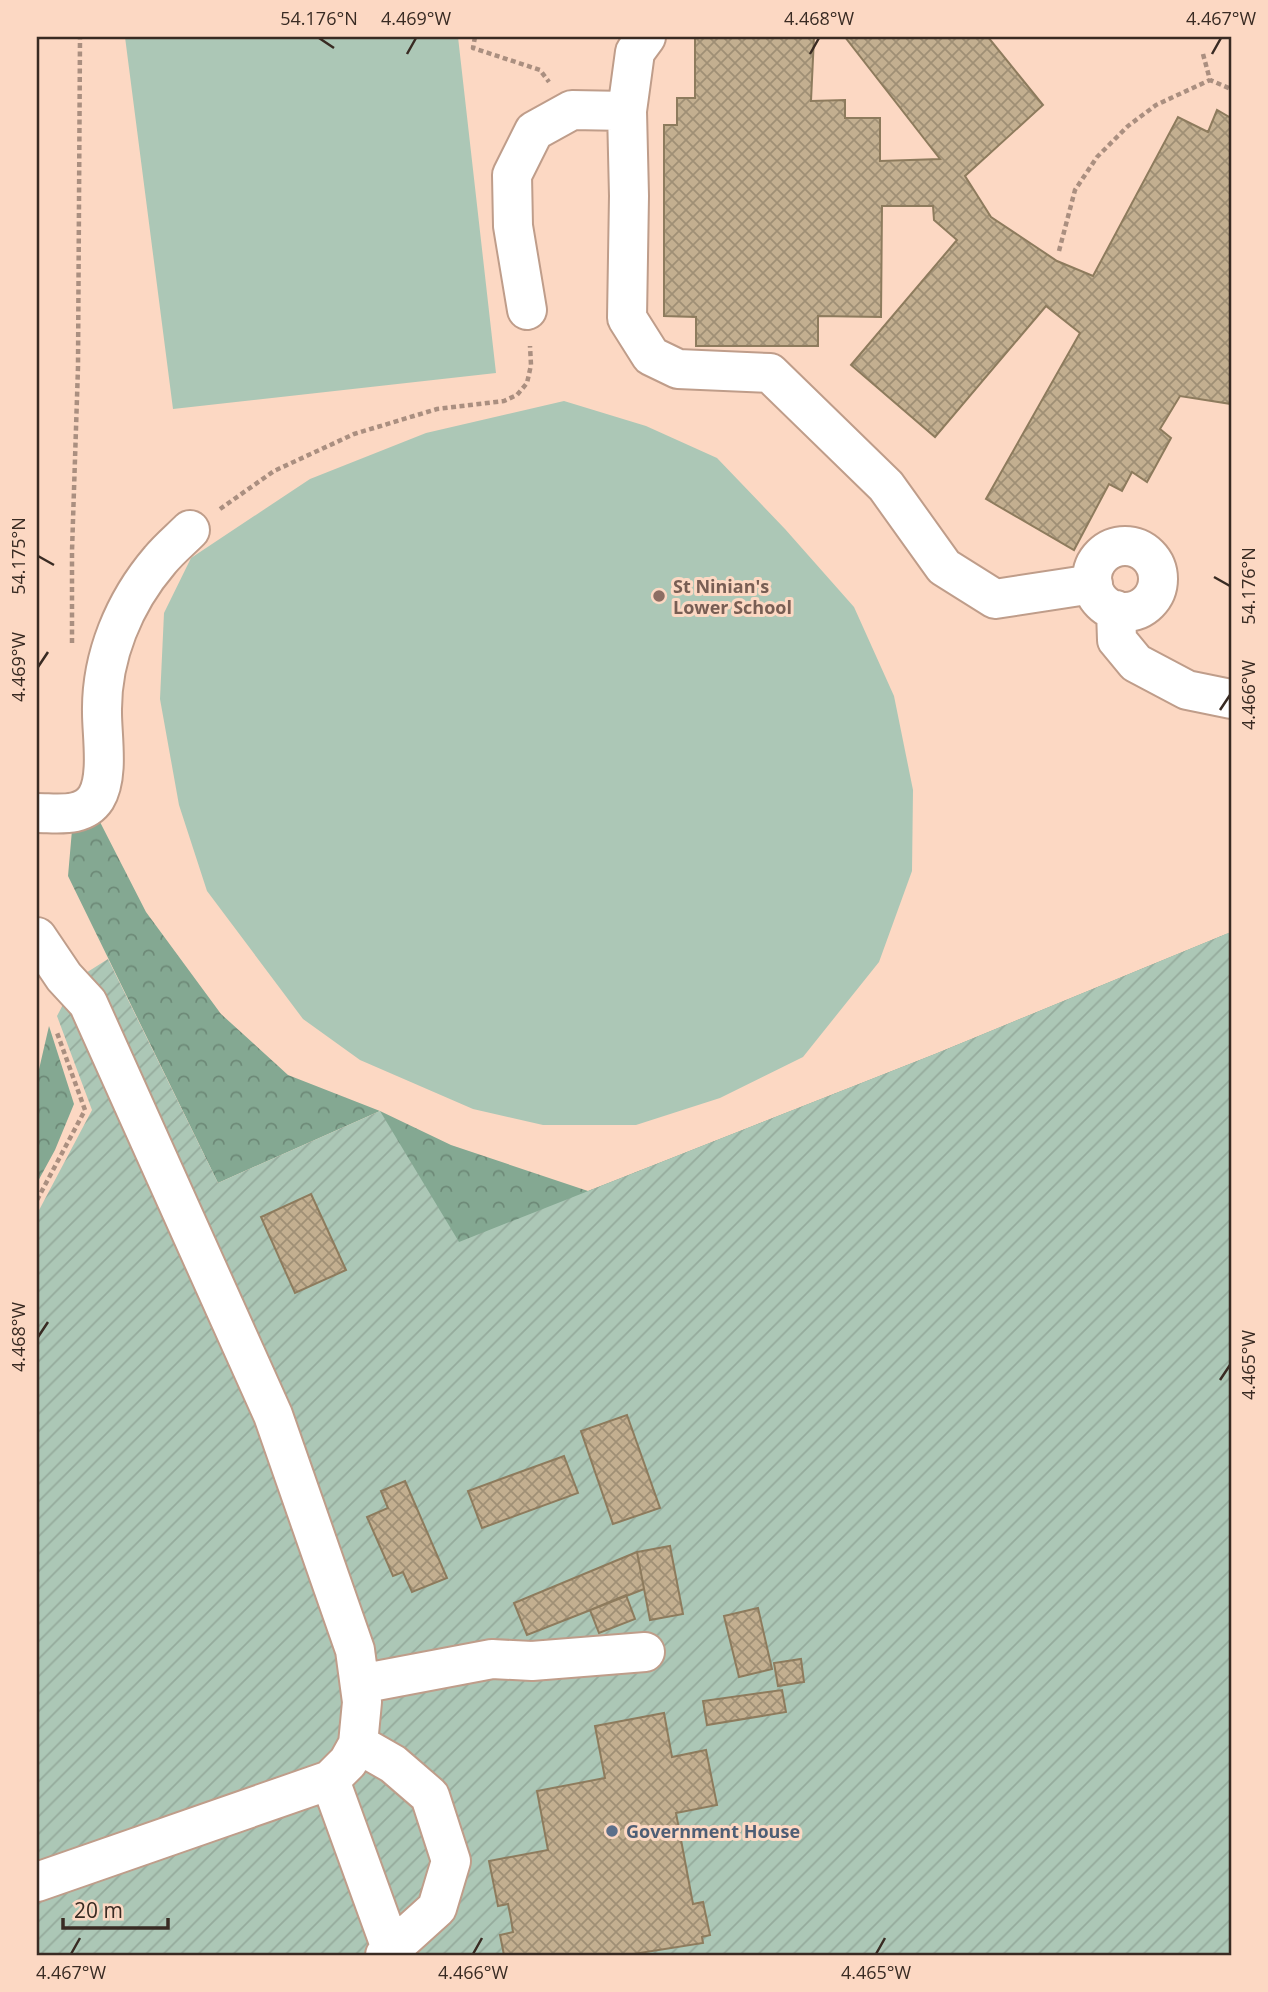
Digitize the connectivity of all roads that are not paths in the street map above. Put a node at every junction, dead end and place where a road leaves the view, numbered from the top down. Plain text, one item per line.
1 (646, 37) edge
2 (627, 111) junction
3 (527, 310) road end
4 (190, 530) road end
5 (1231, 699) edge
6 (37, 813) edge
7 (37, 937) edge
8 (645, 1652) dead end
9 (360, 1684) junction
10 (358, 1744) junction
11 (330, 1780) junction
12 (37, 1882) edge
13 (388, 1953) edge

1 - 2 lane
2 - 3 lane
2 - 5 lane
4 - 6 lane
7 - 9 lane
8 - 9 lane
9 - 10 lane
10 - 11 lane
10 - 13 lane
11 - 12 lane
11 - 13 lane

